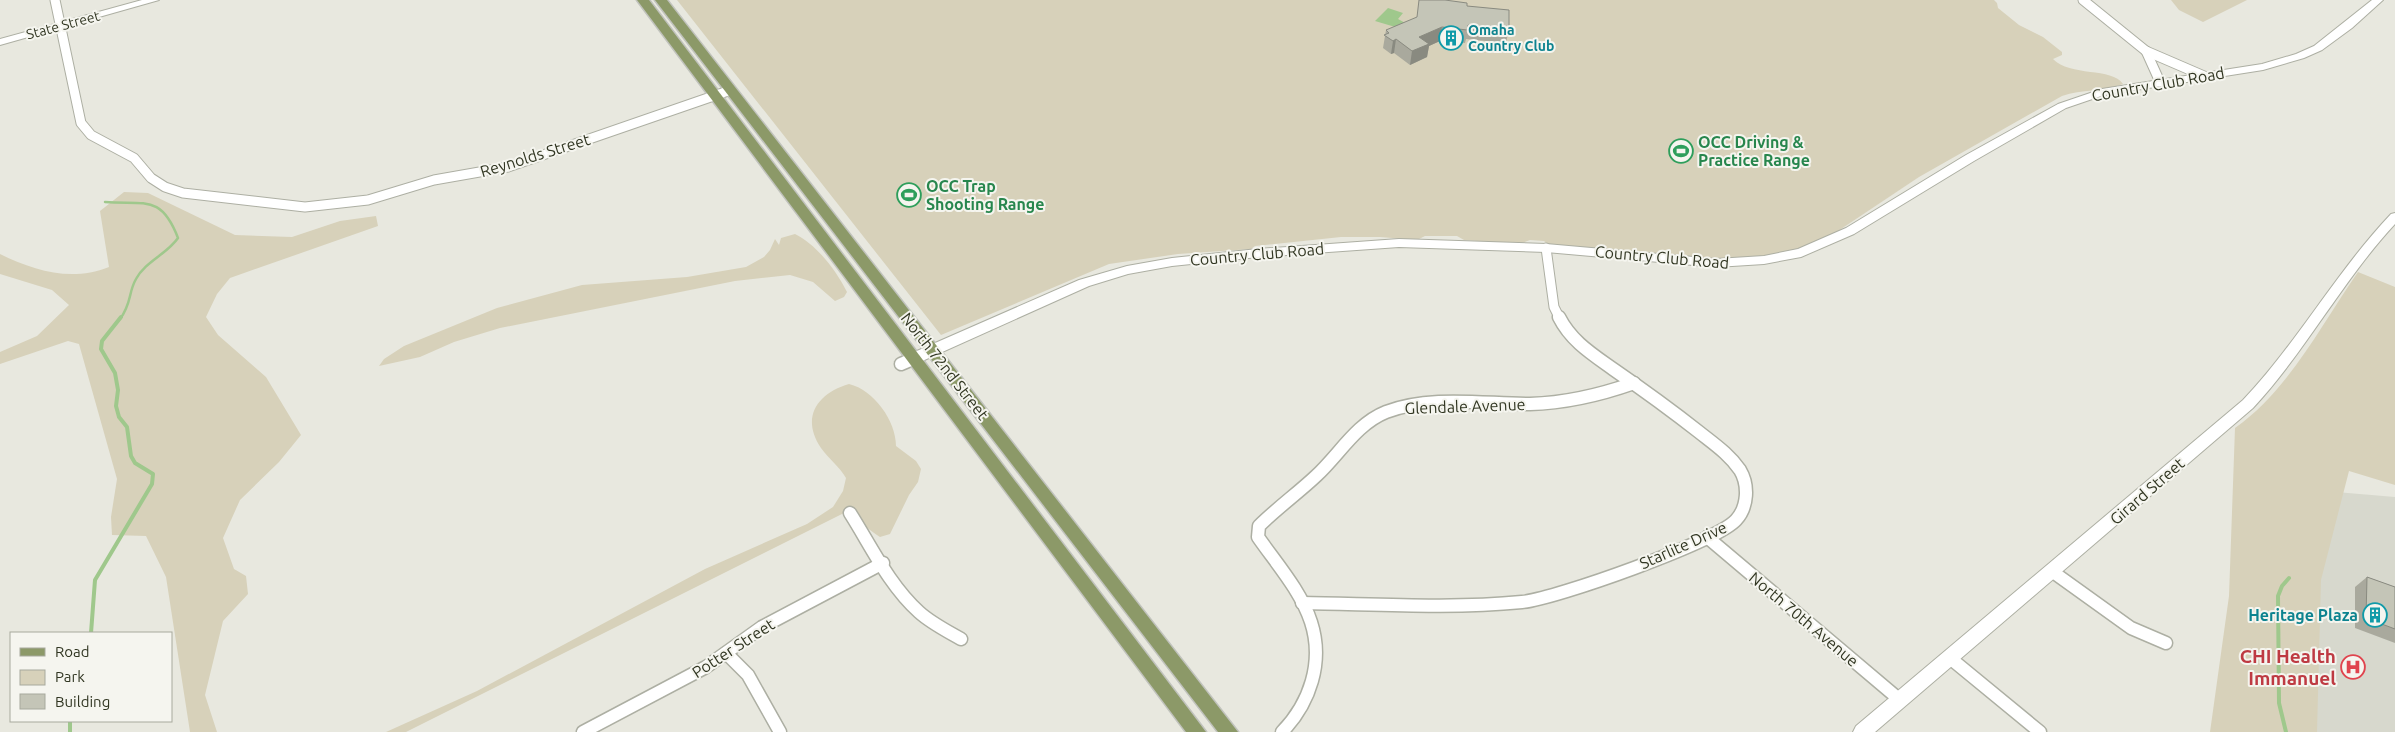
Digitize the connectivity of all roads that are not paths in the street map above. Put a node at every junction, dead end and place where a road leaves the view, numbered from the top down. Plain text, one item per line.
1 (55, 0) edge
2 (154, 0) edge
3 (643, 0) edge
4 (661, 0) edge
5 (2083, 0) edge
6 (2378, 0) edge
7 (61, 26) junction
8 (0, 42) edge
9 (2146, 51) junction
10 (2204, 76) junction
11 (2160, 82) junction
12 (731, 90) junction
13 (715, 95) junction
14 (2395, 217) edge
15 (1546, 248) junction
16 (932, 350) junction
17 (908, 361) junction
18 (1634, 384) junction
19 (850, 513) dead end
20 (1707, 537) junction
21 (883, 563) junction
22 (2053, 572) junction
23 (1302, 603) junction
24 (961, 640) dead end
25 (2166, 643) dead end
26 (726, 653) junction
27 (1950, 658) junction
28 (1900, 700) junction
29 (2035, 728) edge
30 (583, 732) edge
31 (780, 732) edge
32 (1197, 732) edge
33 (1229, 732) edge
34 (1282, 732) edge
35 (1862, 732) edge

1 - 7 street, Reynolds Street
2 - 7 street, State Street
3 - 13 main road, North 72nd Street
4 - 12 main road, North 72nd Street
5 - 9 street
6 - 10 street, Country Club Road
7 - 8 street, State Street
7 - 13 street, Reynolds Street
9 - 10 street
9 - 11 street
10 - 11 street, Country Club Road
11 - 15 street, Country Club Road
12 - 13 street, Reynolds Street
12 - 16 main road, North 72nd Street
13 - 17 main road, North 72nd Street
14 - 22 street, Girard Street
15 - 16 street, Country Club Road
15 - 18 street, Starlite Drive
16 - 17 street, Country Club Road
16 - 33 main road, North 72nd Street
17 - 32 main road, North 72nd Street
18 - 20 street, Starlite Drive
18 - 23 street, Glendale Avenue
19 - 21 street
20 - 23 street, Starlite Drive
20 - 28 street, North 70th Avenue
21 - 24 street
21 - 26 street, Potter Street
22 - 25 street
22 - 27 street, Girard Street
23 - 34 street
26 - 30 street, Potter Street
26 - 31 street
27 - 28 street, Girard Street
27 - 29 street
28 - 35 street, Girard Street

